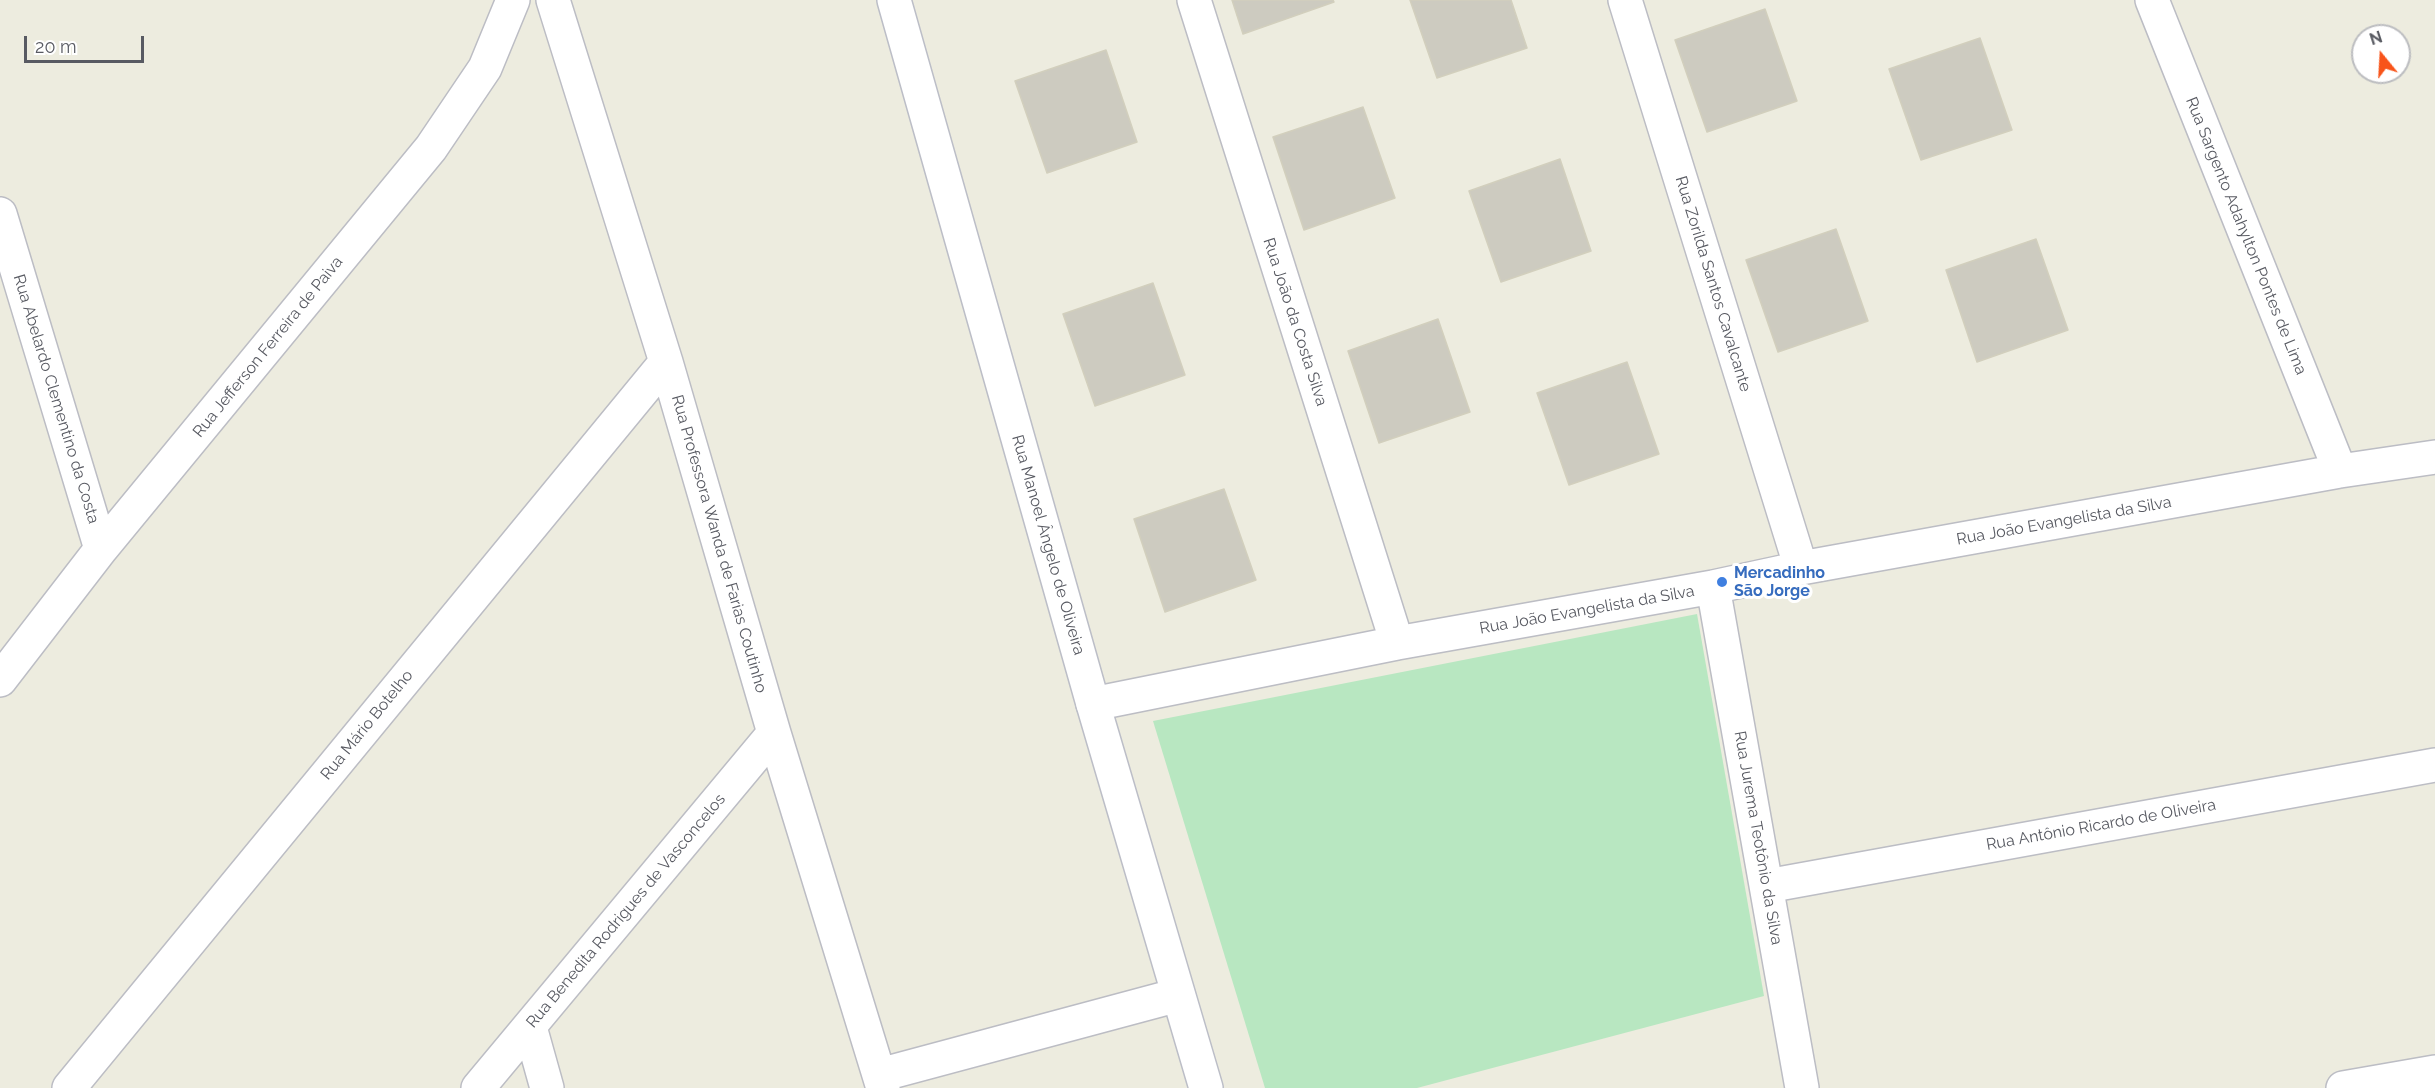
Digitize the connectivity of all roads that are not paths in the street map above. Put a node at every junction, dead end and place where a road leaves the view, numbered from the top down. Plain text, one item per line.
1 (513, 0) edge
2 (553, 0) edge
3 (894, 0) edge
4 (1194, 0) edge
5 (1625, 0) edge
6 (2152, 0) edge
7 (0, 214) edge
8 (666, 362) junction
9 (2435, 457) edge
10 (2340, 471) junction
11 (101, 549) junction
12 (1801, 568) junction
13 (1713, 587) junction
14 (1397, 643) junction
15 (0, 680) edge
16 (1093, 704) junction
17 (774, 733) junction
18 (2435, 765) edge
19 (1767, 886) junction
20 (1178, 995) junction
21 (530, 1027) junction
22 (2435, 1072) edge
23 (882, 1081) edge
24 (69, 1088) edge
25 (478, 1088) edge
26 (547, 1088) edge
27 (1206, 1088) edge
28 (1802, 1088) edge
29 (2343, 1088) edge

1 - 11 street, Rua Jefferson Ferreira de Paiva
2 - 8 street, Rua Professora Wanda de Farias Coutinho
3 - 16 street, Rua Manoel Ângelo de Oliveira
4 - 14 street, Rua João da Costa Silva
5 - 12 street, Rua Zorilda Santos Cavalcante
6 - 10 street, Rua Sargento Adahylton Pontes de Lima
7 - 11 street, Rua Abelardo Clementino da Costa
8 - 17 street, Rua Professora Wanda de Farias Coutinho
8 - 24 street, Rua Mário Botelho
9 - 10 street, Rua João Evangelista da Silva
10 - 12 street, Rua João Evangelista da Silva
11 - 15 street, Rua Jefferson Ferreira de Paiva
12 - 13 street, Rua João Evangelista da Silva
13 - 14 street, Rua João Evangelista da Silva
13 - 19 street, Rua Jurema Teotônio da Silva
14 - 16 street, Rua João Evangelista da Silva
16 - 20 street, Rua Manoel Ângelo de Oliveira
17 - 21 street, Rua Benedita Rodrigues de Vasconcelos
17 - 23 street, Rua Professora Wanda de Farias Coutinho
18 - 19 street, Rua Antônio Ricardo de Oliveira
19 - 28 street, Rua Jurema Teotônio da Silva
20 - 23 street
20 - 27 street, Rua Manoel Ângelo de Oliveira
21 - 25 street, Rua Benedita Rodrigues de Vasconcelos
21 - 26 street
22 - 29 street

